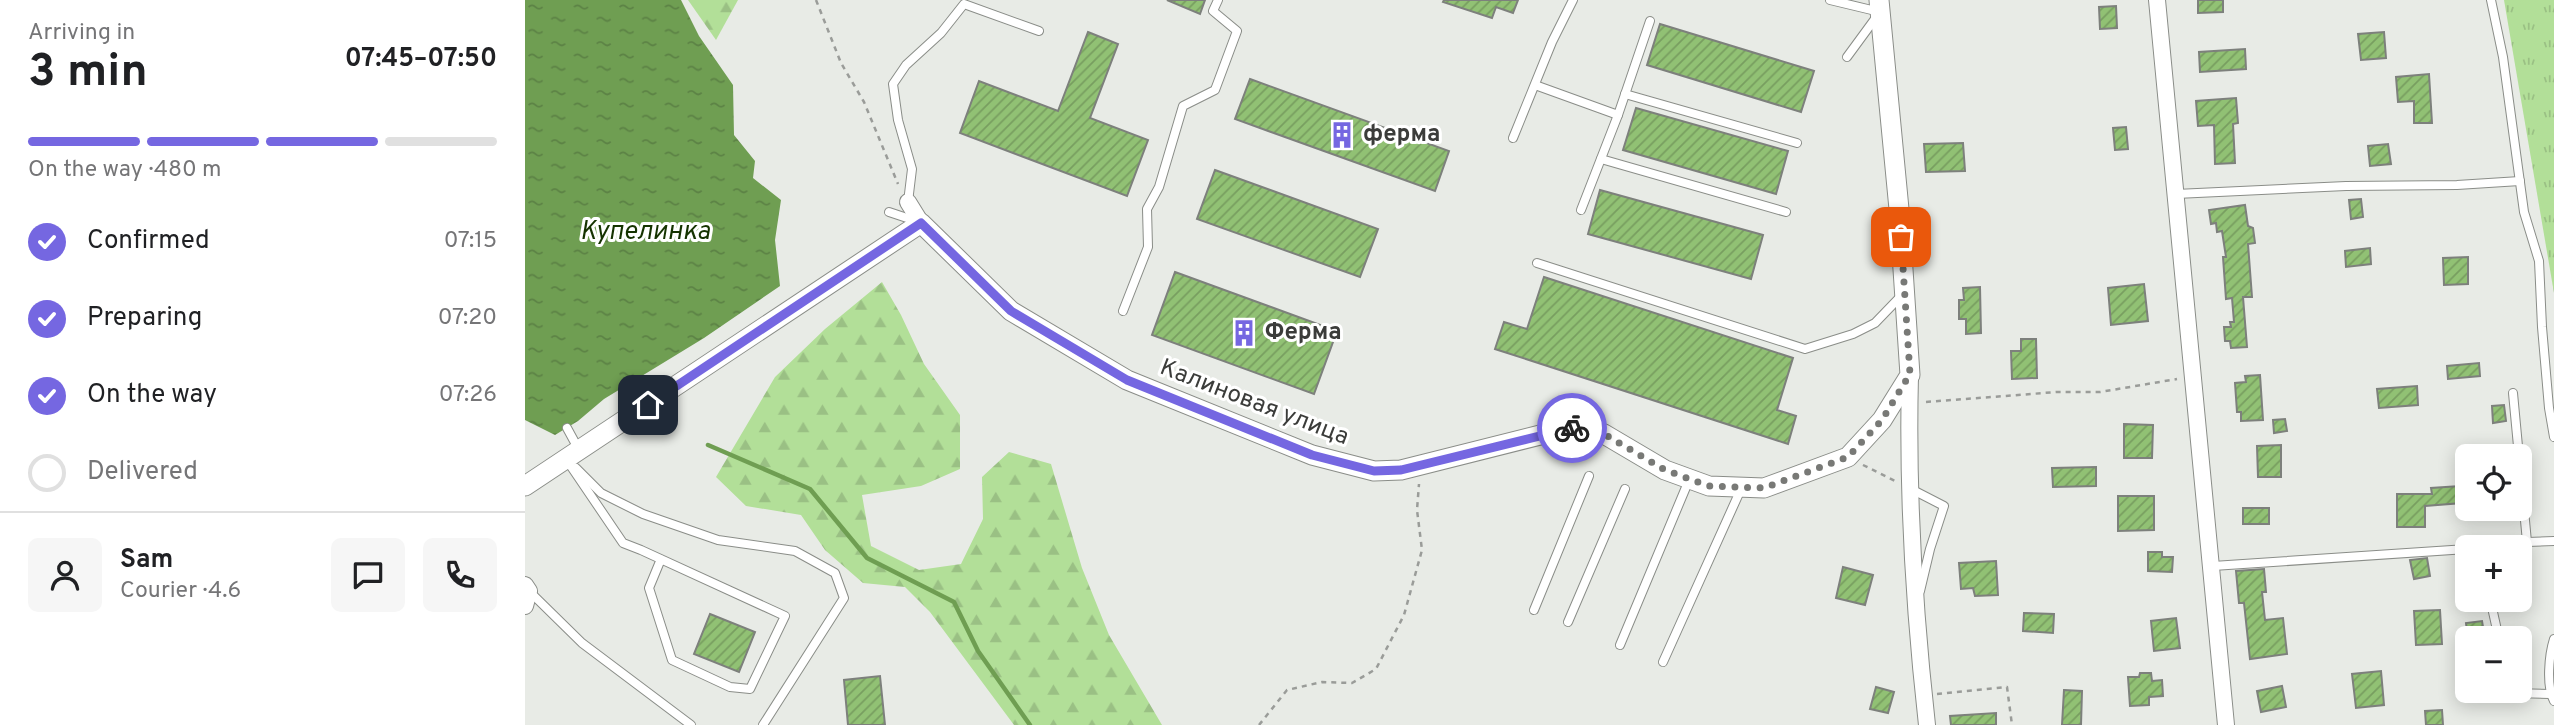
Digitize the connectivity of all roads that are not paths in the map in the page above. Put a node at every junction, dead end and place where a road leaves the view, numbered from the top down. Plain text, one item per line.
1 (1218, 0) edge
2 (1573, 0) edge
3 (1830, 0) edge
4 (2157, 0) edge
5 (2491, 0) edge
6 (1879, 6) edge
7 (1650, 21) dead end
8 (1039, 32) dead end
9 (1847, 57) dead end
10 (1535, 85) junction
11 (1625, 94) junction
12 (1618, 114) junction
13 (1513, 138) dead end
14 (1797, 143) dead end
15 (1601, 159) junction
16 (2520, 181) junction
17 (2176, 194) junction
18 (908, 202) joint
19 (1581, 210) dead end
20 (889, 212) dead end
21 (1786, 212) dead end
22 (921, 223) junction
23 (1537, 263) dead end
24 (1904, 292) junction
25 (1123, 311) dead end
26 (1910, 374) junction
27 (2513, 393) dead end
28 (567, 428) dead end
29 (2554, 437) edge
30 (2518, 444) edge
31 (573, 455) junction
32 (1589, 476) dead end
33 (1689, 480) junction
34 (525, 486) edge
35 (1909, 488) junction
36 (1625, 489) dead end
37 (1741, 489) junction
38 (2554, 541) edge
39 (2532, 542) edge
40 (2455, 550) edge
41 (661, 559) junction
42 (2213, 566) junction
43 (526, 594) edge
44 (1534, 610) dead end
45 (1915, 614) junction
46 (1568, 622) dead end
47 (2554, 639) edge
48 (1620, 645) dead end
49 (1663, 662) dead end
50 (2532, 695) edge
51 (2552, 697) edge
52 (691, 725) edge
53 (763, 725) edge
54 (1927, 725) edge
55 (2226, 725) edge

1 - 25 lane
2 - 10 lane
3 - 6 lane
4 - 17 street
5 - 16 lane
6 - 9 lane
6 - 24 street
7 - 11 lane
8 - 18 lane
10 - 12 lane
10 - 13 lane
11 - 12 lane
11 - 14 lane
12 - 15 lane
15 - 19 lane
15 - 21 lane
16 - 17 lane
16 - 29 lane
17 - 42 street
18 - 22 street
20 - 22 lane
22 - 31 street
22 - 33 street, Калиновая улица
23 - 24 lane
24 - 26 street
26 - 35 street
26 - 37 street, Калиновая улица
27 - 30 lane
28 - 31 lane
31 - 34 street
31 - 41 lane
31 - 53 lane
32 - 44 lane
33 - 37 street, Калиновая улица
33 - 48 lane
35 - 45 street
35 - 45 lane
36 - 46 lane
37 - 49 lane
38 - 39 lane
40 - 42 lane
41 - 41 lane
42 - 55 street
43 - 52 lane
45 - 54 street
47 - 51 lane
50 - 51 lane

